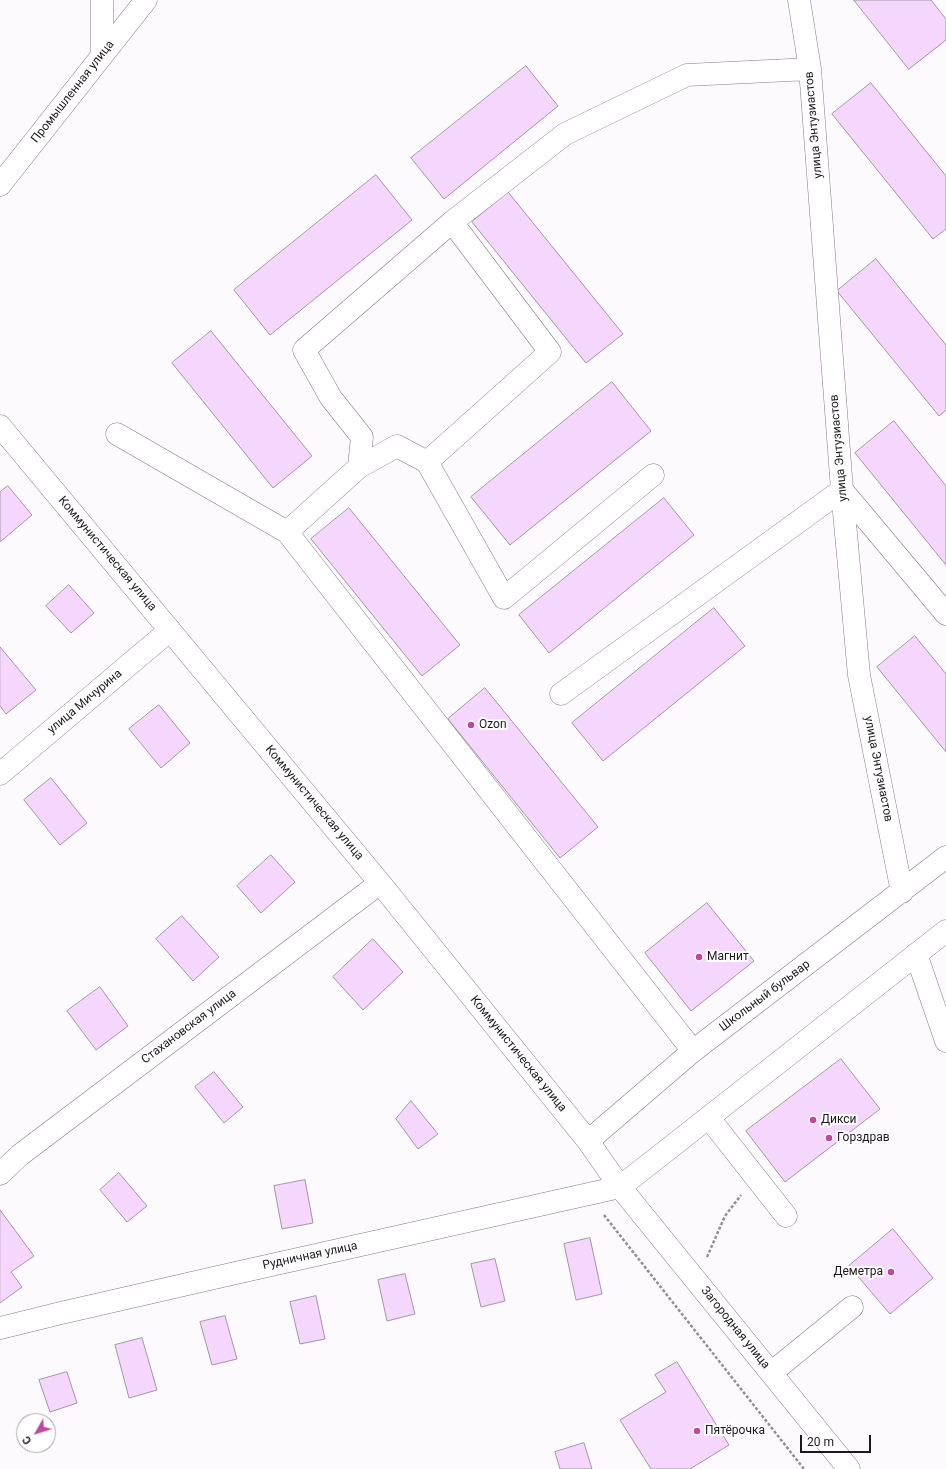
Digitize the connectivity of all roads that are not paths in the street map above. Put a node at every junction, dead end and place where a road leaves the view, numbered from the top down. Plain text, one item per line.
1 (102, 0) edge
2 (146, 0) edge
3 (800, 0) edge
4 (102, 56) junction
5 (810, 69) junction
6 (0, 185) edge
7 (452, 222) junction
8 (0, 426) edge
9 (117, 434) dead end
10 (427, 462) junction
11 (359, 467) junction
12 (652, 475) dead end
13 (842, 490) junction
14 (288, 532) junction
15 (946, 614) edge
16 (170, 630) junction
17 (561, 694) dead end
18 (0, 774) edge
19 (946, 857) edge
20 (380, 883) junction
21 (902, 892) junction
22 (946, 931) edge
23 (916, 954) junction
24 (946, 1041) edge
25 (693, 1051) junction
26 (709, 1118) junction
27 (588, 1141) junction
28 (0, 1174) edge
29 (620, 1186) junction
30 (786, 1216) dead end
31 (852, 1307) dead end
32 (0, 1328) edge
33 (771, 1373) junction
34 (849, 1469) edge

1 - 4 street
2 - 4 street, Промышленная улица
3 - 5 street, улица Энтузиастов
4 - 6 street, Промышленная улица
5 - 7 street
5 - 13 street, улица Энтузиастов
7 - 10 street
7 - 11 street
8 - 16 street, Коммунистическая улица
9 - 14 street
10 - 11 street
10 - 12 street
11 - 14 street
13 - 15 street
13 - 17 street
13 - 21 street, улица Энтузиастов
14 - 25 street
16 - 18 street, улица Мичурина
16 - 20 street, Коммунистическая улица
19 - 21 street, Школьный бульвар
20 - 27 street, Коммунистическая улица
20 - 28 street, Стахановская улица
21 - 25 street, Школьный бульвар
22 - 23 street
23 - 24 street
23 - 26 street
25 - 27 street, Школьный бульвар
26 - 29 street
26 - 30 street
27 - 29 street, Коммунистическая улица
29 - 32 street, Рудничная улица
29 - 33 street, Загородная улица
31 - 33 street
33 - 34 street, Загородная улица

